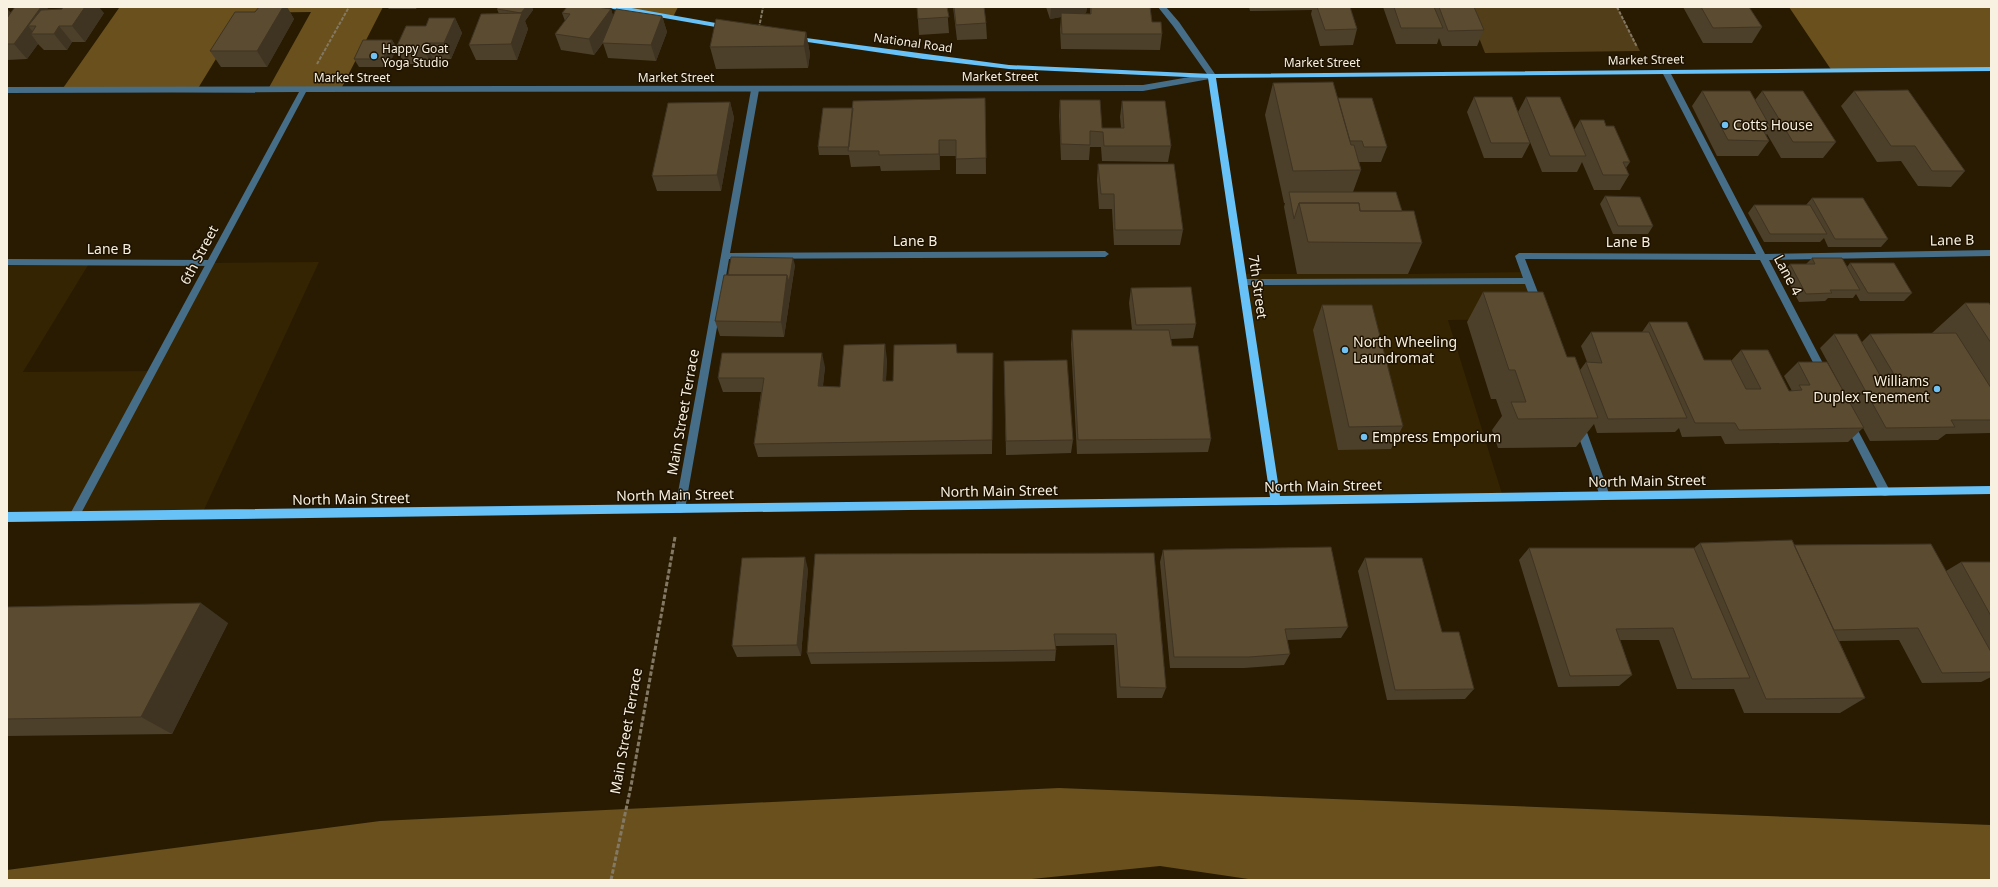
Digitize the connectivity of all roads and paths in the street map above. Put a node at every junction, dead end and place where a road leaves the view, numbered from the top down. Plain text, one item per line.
1 (349, 7) edge
2 (613, 7) edge
3 (763, 7) edge
4 (1162, 7) edge
5 (1617, 7) edge
6 (758, 32) joint
7 (787, 36) edge
8 (1991, 69) edge
9 (1650, 72) junction
10 (1666, 72) junction
11 (1212, 76) junction
12 (7, 90) edge
13 (303, 90) junction
14 (755, 90) junction
15 (1105, 254) dead end
16 (1991, 254) edge
17 (725, 256) junction
18 (1762, 256) junction
19 (7, 262) edge
20 (210, 263) junction
21 (1528, 281) junction
22 (1243, 282) junction
23 (1540, 313) edge
24 (1828, 383) edge
25 (1576, 414) edge
26 (1847, 418) edge
27 (1991, 490) edge
28 (1885, 492) junction
29 (1605, 496) junction
30 (1276, 501) junction
31 (680, 509) junction
32 (74, 516) junction
33 (7, 517) edge
34 (611, 880) edge

1 - 13 path
2 - 6 main road
3 - 6 path
4 - 11 street
5 - 9 path
7 - 11 main road, National Road
8 - 10 main road, Market Street
9 - 10 main road, Market Street
9 - 11 main road, Market Street
10 - 18 street, Lane 4
11 - 14 street, Market Street
11 - 22 main road, 7th Street
12 - 13 street, Market Street
13 - 14 street, Market Street
13 - 20 street, 6th Street
14 - 17 street, Main Street Terrace
15 - 17 street, Lane B
16 - 18 street, Lane B
17 - 31 street, Main Street Terrace
18 - 21 street, Lane B
18 - 24 street, Lane 4
19 - 20 street, Lane B
20 - 32 street, 6th Street
21 - 22 street
21 - 23 street, Lane B
22 - 30 main road, 7th Street
25 - 29 street
26 - 28 street
27 - 28 main road, North Main Street
28 - 29 main road, North Main Street
29 - 30 main road, North Main Street
30 - 31 main road, North Main Street
31 - 32 main road, North Main Street
31 - 34 path, Main Street Terrace
32 - 33 main road, North Main Street

